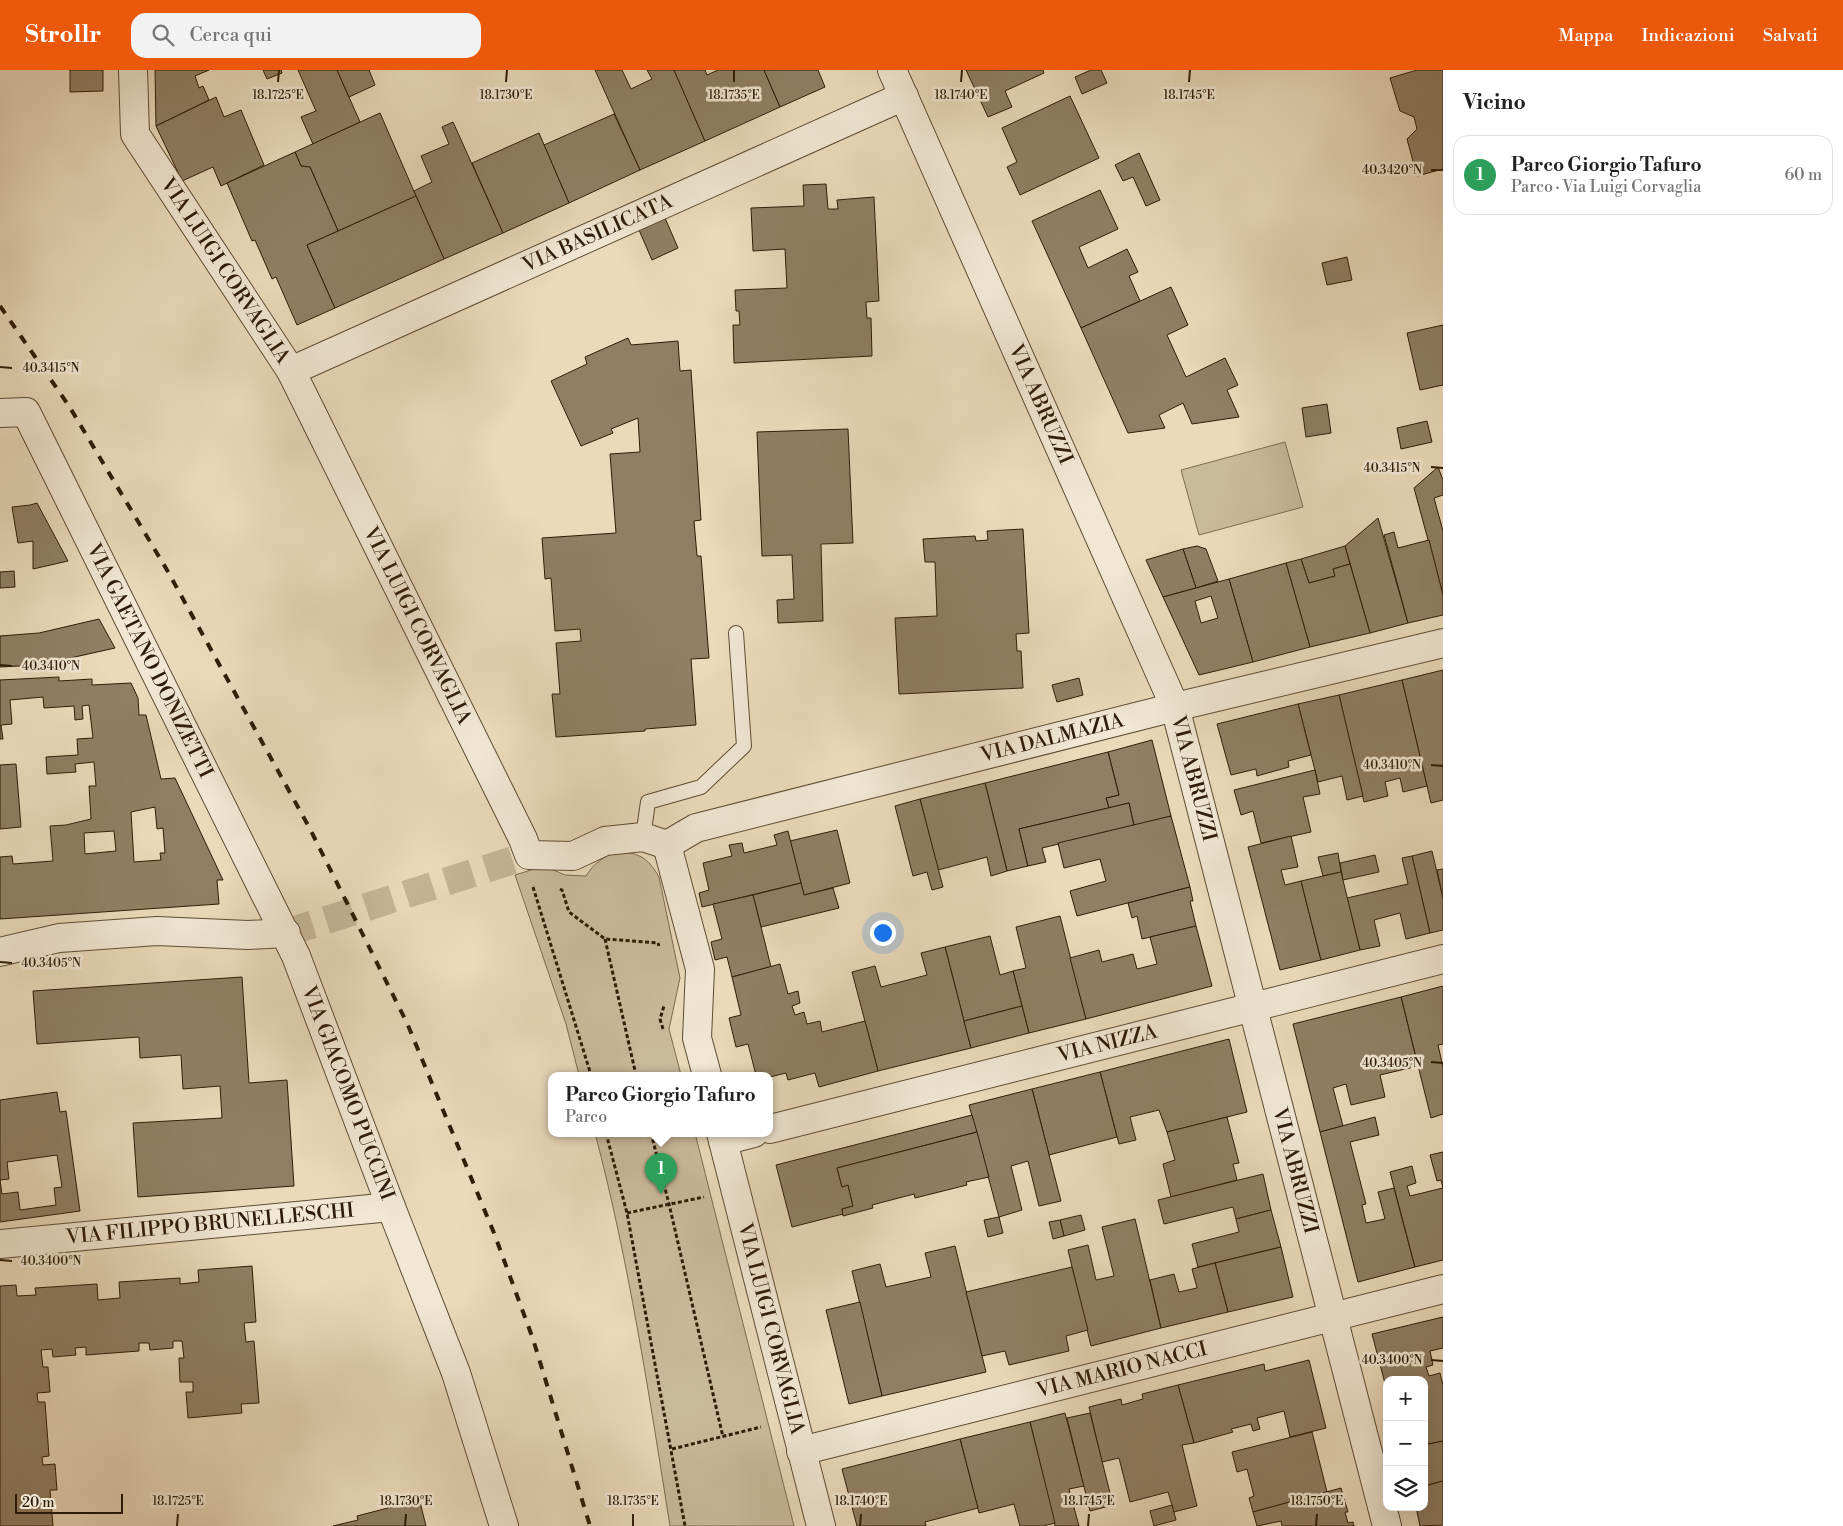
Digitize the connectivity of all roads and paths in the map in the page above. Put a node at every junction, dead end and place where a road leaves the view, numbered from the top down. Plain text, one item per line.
1 (133, 70) edge
2 (892, 70) edge
3 (904, 96) junction
4 (291, 371) junction
5 (0, 414) edge
6 (736, 634) dead end
7 (1443, 643) edge
8 (1175, 707) junction
9 (655, 841) junction
10 (530, 868) junction
11 (562, 890) dead end
12 (286, 933) junction
13 (605, 939) junction
14 (0, 952) edge
15 (660, 952) dead end
16 (1443, 959) edge
17 (665, 1002) dead end
18 (1253, 1007) junction
19 (665, 1038) dead end
20 (589, 1072) edge
21 (635, 1072) edge
22 (706, 1072) edge
23 (773, 1128) edge
24 (607, 1137) edge
25 (652, 1137) edge
26 (722, 1137) edge
27 (706, 1197) dead end
28 (669, 1204) junction
29 (391, 1207) junction
30 (627, 1213) junction
31 (0, 1244) edge
32 (1443, 1289) edge
33 (1333, 1317) junction
34 (761, 1427) dead end
35 (723, 1437) junction
36 (672, 1449) junction
37 (801, 1451) junction
38 (504, 1526) edge
39 (686, 1526) edge
40 (821, 1526) edge
41 (1387, 1526) edge

1 - 4 street, VIA LUIGI CORVAGLIA
2 - 3 street, VIA ABRUZZI
3 - 4 street, VIA BASILICATA
3 - 8 street, VIA ABRUZZI
4 - 10 street, VIA LUIGI CORVAGLIA
5 - 12 street, VIA GAETANO DONIZETTI
6 - 9 lane
7 - 8 street, VIA DALMAZIA
8 - 9 street, VIA DALMAZIA
8 - 18 street, VIA ABRUZZI
9 - 10 street
9 - 22 street
10 - 20 path
11 - 13 path
12 - 14 street
12 - 29 street, VIA GIACOMO PUCCINI
13 - 15 path
13 - 21 path
16 - 18 street, VIA NIZZA
17 - 19 path
18 - 23 street, VIA NIZZA
18 - 33 street, VIA ABRUZZI
24 - 30 path
25 - 28 path
26 - 37 street, VIA LUIGI CORVAGLIA
27 - 28 path
28 - 30 path
28 - 35 path
29 - 31 street, VIA FILIPPO BRUNELLESCHI
29 - 38 street, VIA GIACOMO PUCCINI
30 - 36 path
32 - 33 street, VIA MARIO NACCI
33 - 37 street, VIA MARIO NACCI
33 - 41 street, VIA ABRUZZI
34 - 35 path
35 - 36 path
36 - 39 path
37 - 40 street, VIA LUIGI CORVAGLIA

